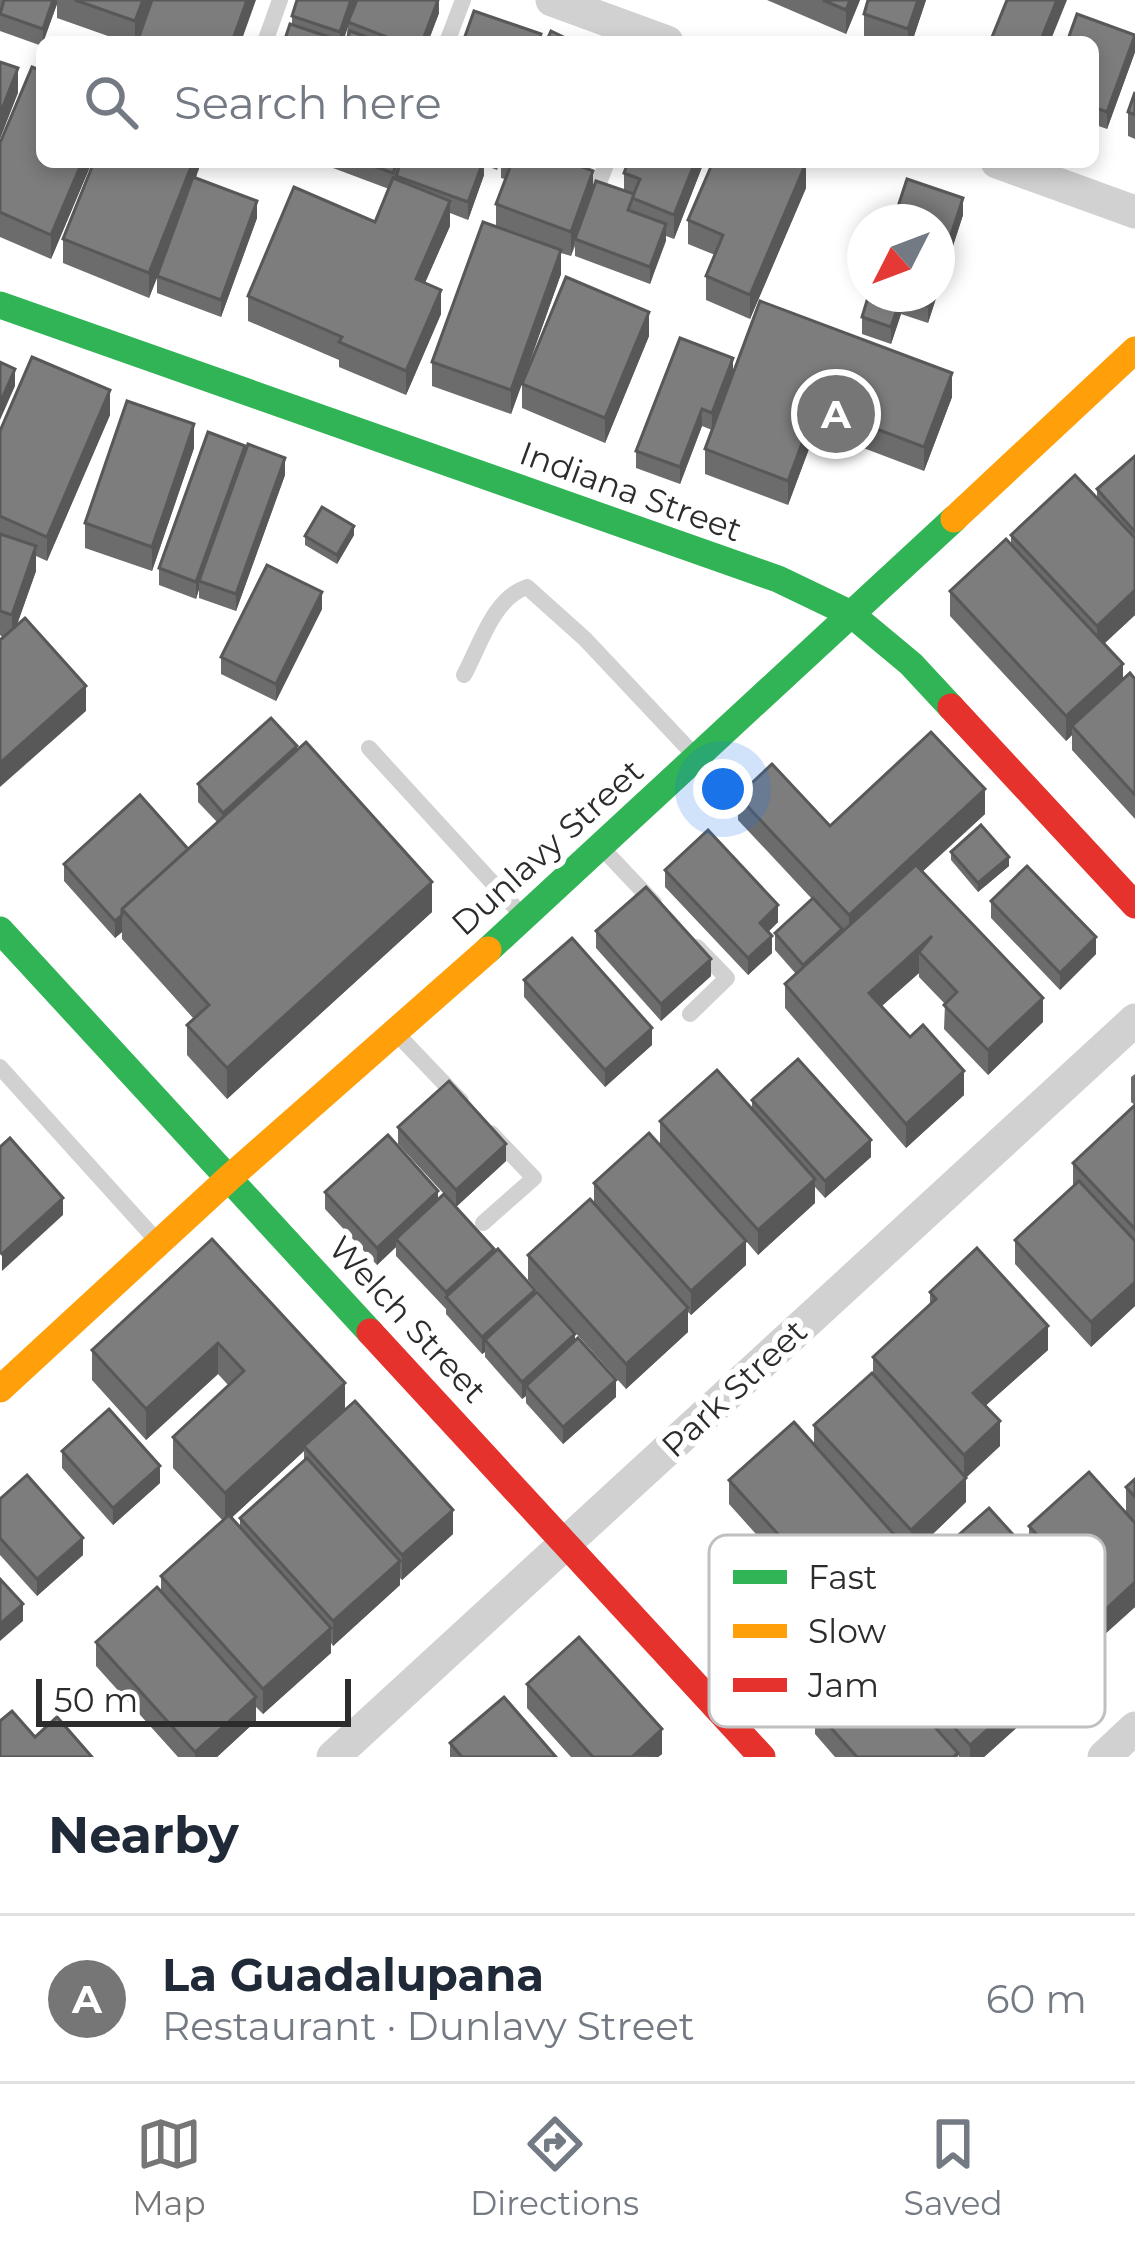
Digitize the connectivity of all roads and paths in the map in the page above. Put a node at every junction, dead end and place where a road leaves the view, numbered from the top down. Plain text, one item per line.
1 (280, 0) edge
2 (463, 0) edge
3 (552, 0) edge
4 (267, 36) edge
5 (448, 36) edge
6 (647, 36) edge
7 (605, 168) edge
8 (1014, 168) edge
9 (598, 186) edge
10 (1135, 212) edge
11 (0, 305) edge
12 (1135, 350) edge
13 (851, 614) junction
14 (464, 676) dead end
15 (368, 748) dead end
16 (697, 758) junction
17 (601, 847) junction
18 (1135, 905) edge
19 (663, 912) edge
20 (525, 918) junction
21 (679, 928) edge
22 (2, 936) edge
23 (690, 1014) dead end
24 (1135, 1019) edge
25 (396, 1032) junction
26 (0, 1066) edge
27 (229, 1178) junction
28 (483, 1223) dead end
29 (158, 1242) junction
30 (0, 1389) edge
31 (566, 1543) junction
32 (709, 1699) edge
33 (735, 1727) edge
34 (1135, 1729) edge
35 (333, 1757) edge
36 (762, 1757) edge
37 (1104, 1757) edge

1 - 4 lane
2 - 5 lane
3 - 6 street
7 - 9 lane
8 - 10 street
11 - 13 street, Indiana Street
12 - 13 street, Dunlavy Street
13 - 16 street, Dunlavy Street
13 - 18 street, Indiana Street
14 - 16 lane
15 - 20 lane
16 - 17 street, Dunlavy Street
17 - 19 lane
17 - 20 street, Dunlavy Street
20 - 25 street, Dunlavy Street
21 - 23 lane
22 - 27 street, Welch Street
24 - 31 street, Park Street
25 - 27 street, Dunlavy Street
25 - 28 lane
26 - 29 lane
27 - 29 street, Dunlavy Street
27 - 31 street, Welch Street
29 - 30 street, Dunlavy Street
31 - 32 street, Welch Street
31 - 35 street, Park Street
33 - 36 street, Welch Street
34 - 37 street

